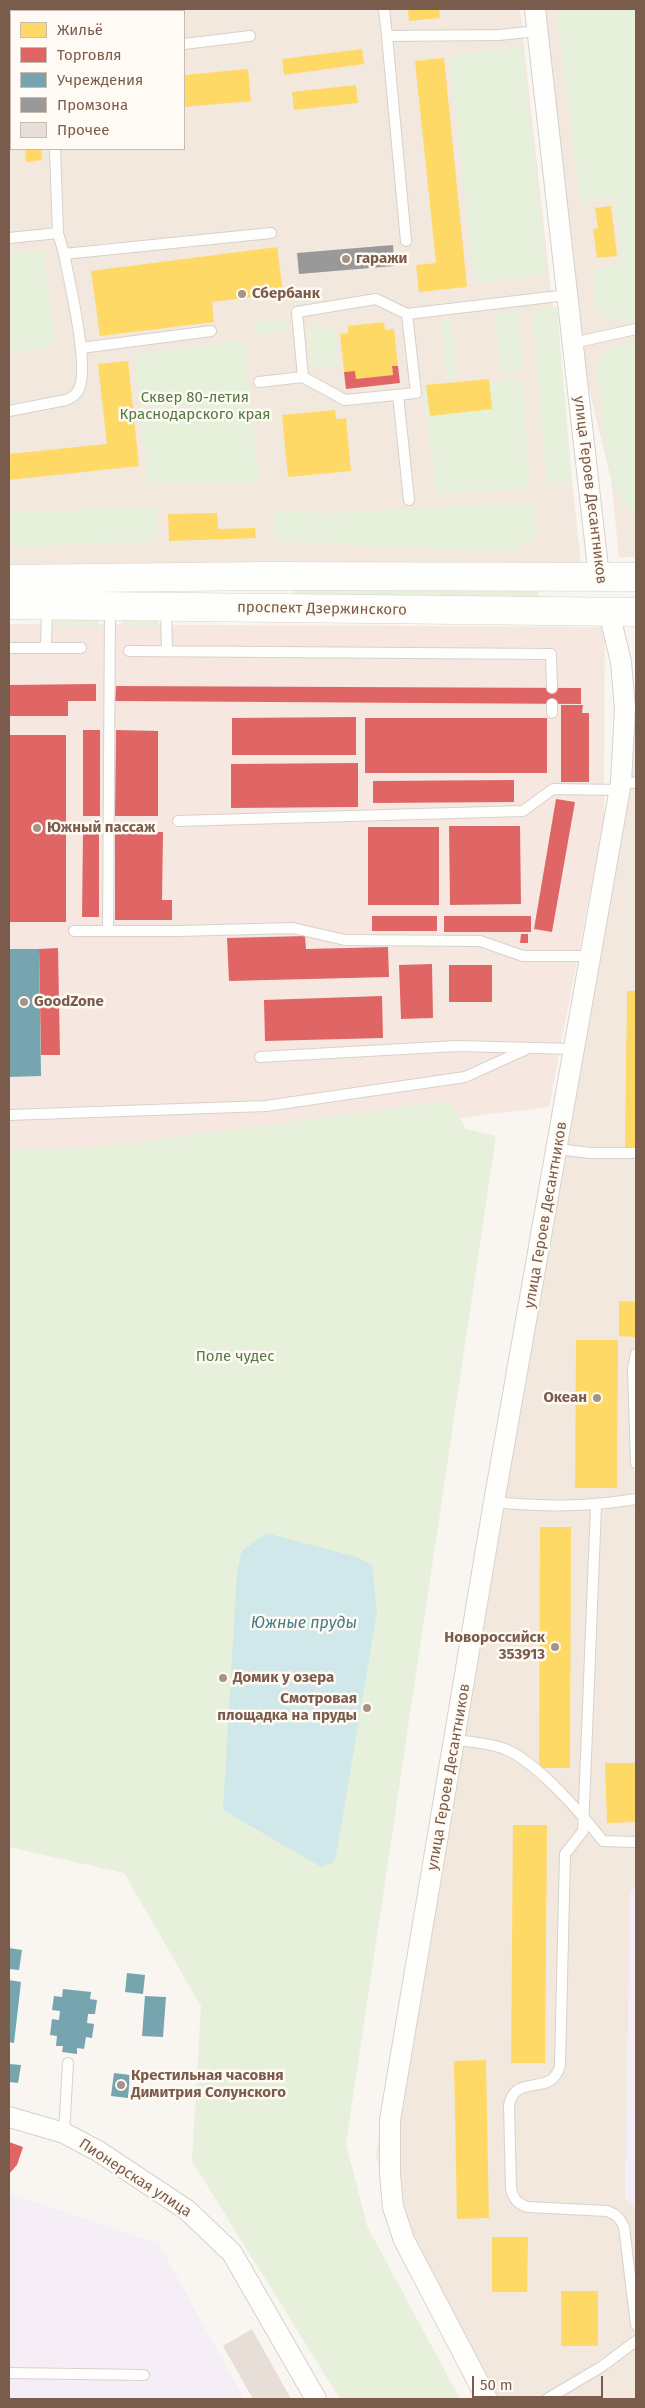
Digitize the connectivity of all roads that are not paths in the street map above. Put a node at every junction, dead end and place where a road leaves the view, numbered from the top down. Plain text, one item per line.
1 (384, 9) edge
2 (535, 9) edge
3 (537, 31) junction
4 (250, 36) dead end
5 (387, 36) junction
6 (185, 44) edge
7 (55, 150) edge
8 (58, 233) junction
9 (271, 233) dead end
10 (9, 238) edge
11 (406, 241) dead end
12 (64, 254) junction
13 (567, 295) junction
14 (407, 314) junction
15 (636, 329) edge
16 (211, 331) dead end
17 (573, 343) junction
18 (81, 348) junction
19 (303, 377) junction
20 (259, 382) dead end
21 (398, 395) junction
22 (9, 411) edge
23 (409, 500) dead end
24 (599, 577) junction
25 (636, 577) edge
26 (9, 579) edge
27 (9, 605) edge
28 (47, 606) junction
29 (110, 606) junction
30 (166, 607) junction
31 (609, 612) junction
32 (636, 612) edge
33 (9, 648) edge
34 (46, 648) junction
35 (81, 648) dead end
36 (129, 651) dead end
37 (166, 652) junction
38 (552, 688) dead end
39 (626, 785) edge
40 (178, 821) dead end
41 (74, 931) dead end
42 (108, 931) junction
43 (591, 956) junction
44 (528, 1048) junction
45 (575, 1049) junction
46 (260, 1057) dead end
47 (9, 1115) edge
48 (558, 1149) junction
49 (636, 1153) edge
50 (636, 1354) edge
51 (636, 1463) edge
52 (636, 1499) edge
53 (494, 1502) junction
54 (596, 1506) junction
55 (455, 1740) junction
56 (583, 1815) junction
57 (636, 1842) edge
58 (68, 2063) dead end
59 (9, 2117) edge
60 (64, 2133) junction
61 (636, 2325) edge
62 (636, 2341) edge
63 (9, 2373) edge
64 (144, 2375) dead end
65 (316, 2399) edge
66 (487, 2399) edge
67 (547, 2399) edge

1 - 5 lane
2 - 3 street, улица Героев Десантников
3 - 5 lane
3 - 13 street, улица Героев Десантников
4 - 6 lane
5 - 11 lane
7 - 8 lane
8 - 10 lane
8 - 12 lane
9 - 12 lane
12 - 18 lane
13 - 14 lane
13 - 17 street, улица Героев Десантников
14 - 19 lane
14 - 21 lane
15 - 17 lane
16 - 18 lane
17 - 24 street, улица Героев Десантников
18 - 22 lane
19 - 20 lane
19 - 21 lane
21 - 23 lane
24 - 25 street
24 - 26 street
24 - 31 street, улица Героев Десантников
27 - 28 street, проспект Дзержинского
28 - 29 street, проспект Дзержинского
28 - 34 lane
29 - 30 street, проспект Дзержинского
29 - 42 lane
30 - 31 street, проспект Дзержинского
30 - 37 lane
31 - 32 street, проспект Дзержинского
31 - 39 street, улица Героев Десантников
33 - 34 lane
34 - 35 lane
36 - 37 lane
37 - 38 lane
39 - 40 lane
39 - 43 street, улица Героев Десантников
41 - 42 lane
42 - 43 lane
43 - 45 street, улица Героев Десантников
44 - 45 lane
44 - 46 lane
44 - 47 lane
45 - 48 street, улица Героев Десантников
48 - 49 lane
48 - 53 street, улица Героев Десантников
50 - 51 lane
52 - 54 lane
53 - 54 lane
53 - 55 street, улица Героев Десантников
54 - 56 lane
55 - 56 lane
55 - 66 street, улица Героев Десантников
56 - 57 lane
56 - 61 lane
58 - 60 lane
59 - 60 street, Пионерская улица
60 - 65 street, Пионерская улица
62 - 67 lane
63 - 64 lane

